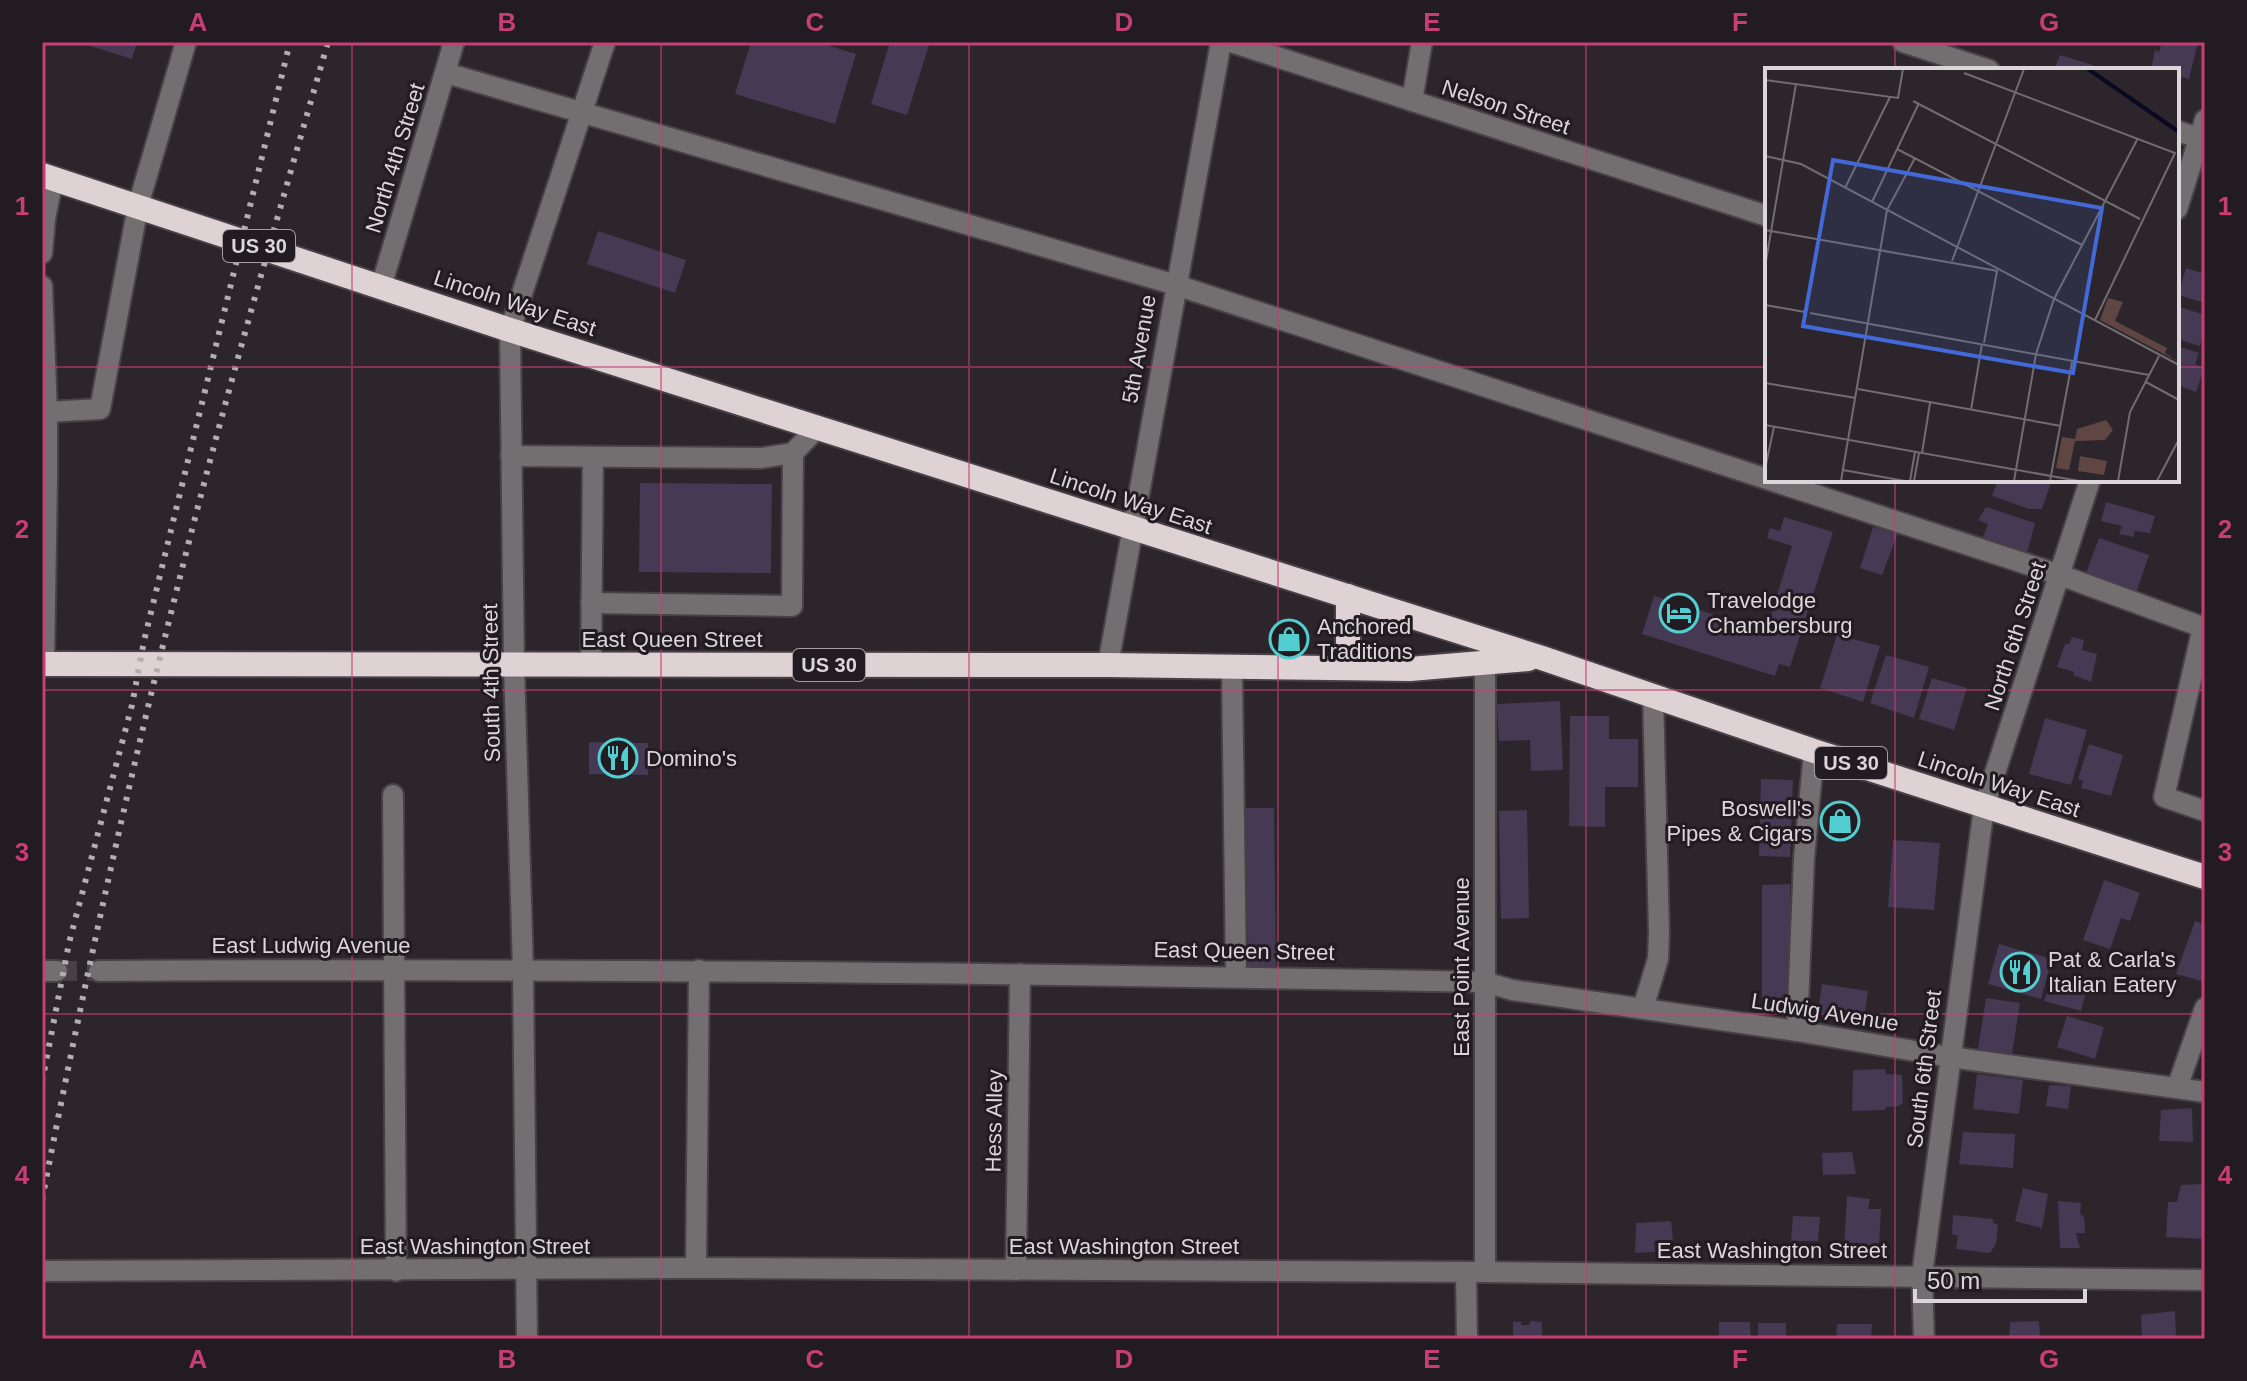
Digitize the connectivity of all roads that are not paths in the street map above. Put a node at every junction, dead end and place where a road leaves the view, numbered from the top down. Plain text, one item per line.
1 (186, 42) edge
2 (454, 42) edge
3 (605, 42) edge
4 (1221, 42) edge
5 (1231, 42) edge
6 (1422, 42) edge
7 (1903, 42) edge
8 (1983, 68) edge
9 (446, 73) junction
10 (1412, 101) junction
11 (581, 114) junction
12 (2202, 129) edge
13 (2179, 131) edge
14 (48, 177) edge
15 (2179, 203) edge
16 (138, 206) junction
17 (1765, 215) edge
18 (42, 253) edge
19 (1176, 285) junction
20 (42, 286) edge
21 (381, 287) junction
22 (510, 330) junction
23 (45, 412) edge
24 (818, 427) junction
25 (793, 453) junction
26 (511, 456) junction
27 (593, 457) junction
28 (1765, 479) edge
29 (45, 481) edge
30 (1774, 482) edge
31 (2089, 482) edge
32 (1131, 529) junction
33 (2060, 575) junction
34 (1348, 596) junction
35 (591, 603) junction
36 (2204, 628) edge
37 (1542, 658) junction
38 (1485, 662) junction
39 (43, 664) edge
40 (514, 665) junction
41 (591, 665) junction
42 (1108, 665) junction
43 (1232, 668) junction
44 (1348, 668) junction
45 (1653, 696) junction
46 (1814, 751) junction
47 (393, 795) dead end
48 (1984, 807) junction
49 (2205, 811) edge
50 (2205, 877) edge
51 (395, 969) junction
52 (523, 969) junction
53 (699, 970) junction
54 (99, 971) tunnel mouth
55 (1020, 974) junction
56 (1236, 977) junction
57 (1485, 982) junction
58 (1643, 1008) junction
59 (2205, 1008) edge
60 (1797, 1031) junction
61 (1950, 1057) junction
62 (2177, 1088) junction
63 (2205, 1092) edge
64 (696, 1268) junction
65 (527, 1270) junction
66 (1016, 1270) junction
67 (42, 1271) edge
68 (396, 1271) junction
69 (1476, 1272) junction
70 (1922, 1275) junction
71 (2205, 1280) edge
72 (527, 1339) edge
73 (1467, 1339) edge
74 (1924, 1339) edge

1 - 16 street
2 - 9 street, North 4th Street
3 - 11 street, South 4th Street
4 - 19 street, 5th Avenue
5 - 10 street, Nelson Street
6 - 10 street
7 - 8 street
9 - 11 street
9 - 21 street, North 4th Street
10 - 17 street, Nelson Street
11 - 19 street
11 - 22 street, South 4th Street
12 - 13 street
12 - 15 street
14 - 16 highway, Lincoln Way East / US 30
14 - 18 street
16 - 21 highway, Lincoln Way East / US 30
16 - 23 street
19 - 28 street
19 - 32 street, 5th Avenue
20 - 23 street
21 - 22 highway, Lincoln Way East / US 30
22 - 24 highway, Lincoln Way East / US 30
22 - 26 street, South 4th Street
23 - 29 street
24 - 25 street
24 - 32 highway, Lincoln Way East / US 30
25 - 27 street
25 - 35 street
26 - 27 street
26 - 40 street, South 4th Street
27 - 35 street
29 - 39 street
30 - 33 street
31 - 33 street, North 6th Street
32 - 34 highway, Lincoln Way East / US 30
32 - 42 street, 5th Avenue
33 - 36 street
33 - 48 street, North 6th Street
34 - 37 highway, Lincoln Way East / US 30
34 - 44 highway
35 - 41 street
36 - 49 street
37 - 38 highway, East Queen Street / US 30
37 - 45 highway, Lincoln Way East / US 30
38 - 44 highway, East Queen Street / US 30
38 - 57 street, East Point Avenue
39 - 40 highway, East Queen Street / US 30
40 - 41 highway, East Queen Street / US 30
40 - 52 street, South 4th Street
41 - 42 highway, East Queen Street / US 30
42 - 43 highway, East Queen Street / US 30
43 - 44 highway, East Queen Street / US 30
43 - 56 street
45 - 46 highway, Lincoln Way East / US 30
45 - 58 street
46 - 48 highway, Lincoln Way East / US 30
46 - 60 street
47 - 51 street
48 - 50 highway, Lincoln Way East / US 30
48 - 61 street, South 6th Street
51 - 52 street, East Ludwig Avenue
51 - 54 street, East Ludwig Avenue
51 - 68 street
52 - 53 street, East Queen Street
52 - 65 street, South 4th Street
53 - 55 street, East Queen Street
53 - 64 street
55 - 56 street, East Queen Street
55 - 66 street, Hess Alley
56 - 57 street, East Queen Street
57 - 58 street, Ludwig Avenue
57 - 69 street, East Point Avenue
58 - 60 street, Ludwig Avenue
59 - 62 street
60 - 61 street, Ludwig Avenue
61 - 62 street, Ludwig Avenue
61 - 70 street, South 6th Street
62 - 63 street, Ludwig Avenue
64 - 65 street, East Washington Street
64 - 66 street, East Washington Street
65 - 68 street, East Washington Street
65 - 72 street, South 4th Street
66 - 69 street, East Washington Street
67 - 68 street, East Washington Street
69 - 70 street, East Washington Street
69 - 73 street, East Point Avenue
70 - 71 street, East Washington Street
70 - 74 street, South 6th Street

